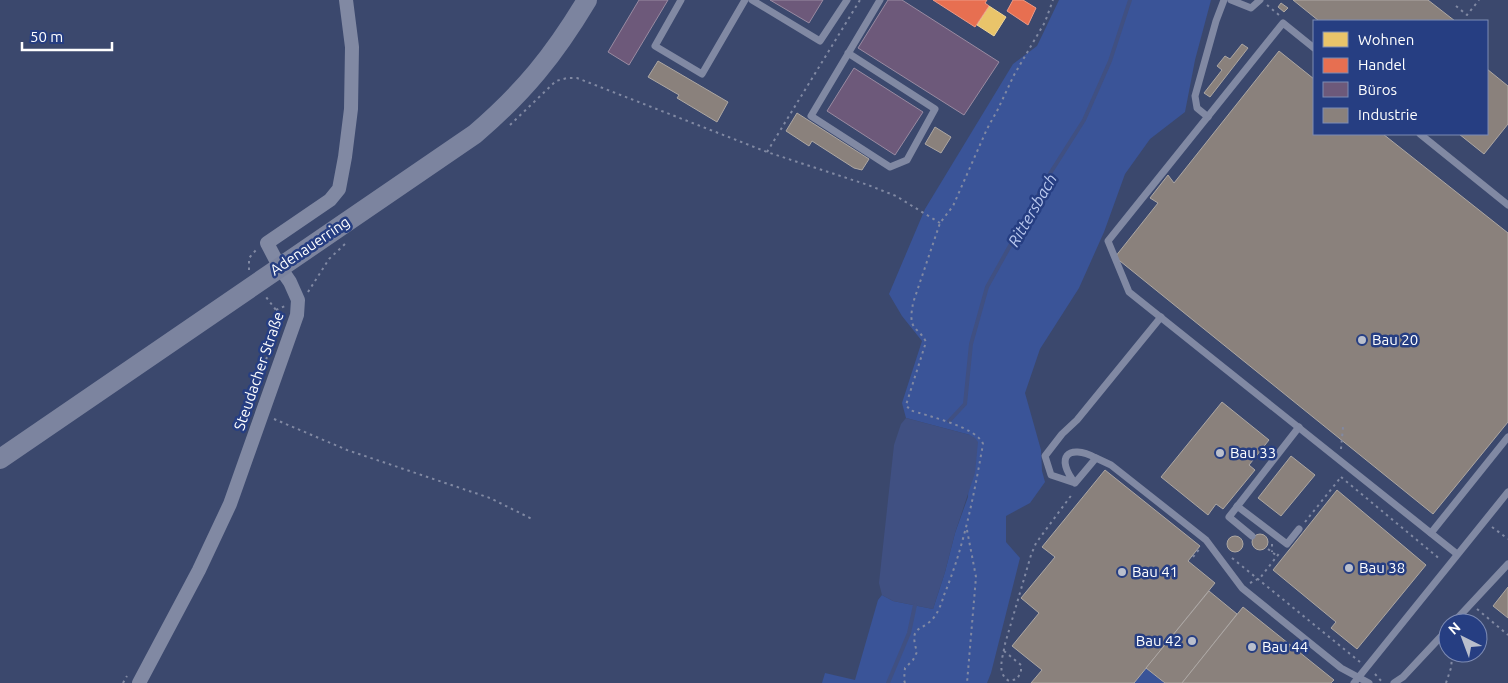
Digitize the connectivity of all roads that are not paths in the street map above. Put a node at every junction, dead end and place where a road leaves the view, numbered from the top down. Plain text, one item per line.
1 (346, 0) edge
2 (587, 0) edge
3 (681, 0) edge
4 (746, 0) edge
5 (752, 0) edge
6 (847, 0) edge
7 (880, 0) edge
8 (1224, 0) edge
9 (1231, 0) edge
10 (1263, 2) edge
11 (1313, 47) edge
12 (848, 52) junction
13 (1208, 117) junction
14 (1421, 135) edge
15 (1508, 205) edge
16 (279, 266) junction
17 (1162, 317) junction
18 (1299, 427) junction
19 (1508, 437) edge
20 (1096, 458) junction
21 (0, 459) edge
22 (1075, 483) junction
23 (1508, 492) edge
24 (1237, 506) junction
25 (1299, 529) road end
26 (1431, 533) junction
27 (1252, 536) dead end
28 (1457, 554) junction
29 (1508, 564) edge
30 (1462, 613) edge
31 (1438, 639) edge
32 (133, 679) edge
33 (1356, 680) edge
34 (1369, 683) edge
35 (1394, 683) edge

1 - 16 street, Steudacher Straße
2 - 16 main road, Adenauerring
3 - 4 lane
5 - 6 lane
7 - 12 lane
8 - 13 lane
9 - 10 lane
11 - 13 lane
12 - 12 lane
13 - 17 lane
14 - 15 lane
16 - 21 main road, Adenauerring
16 - 32 street, Steudacher Straße
17 - 18 lane
17 - 22 lane
18 - 24 lane
18 - 26 lane
19 - 26 lane
20 - 22 lane
20 - 22 lane
20 - 33 lane
23 - 28 lane
24 - 25 lane
24 - 27 lane
26 - 28 lane
28 - 33 lane
29 - 30 lane
31 - 35 lane
33 - 34 lane

